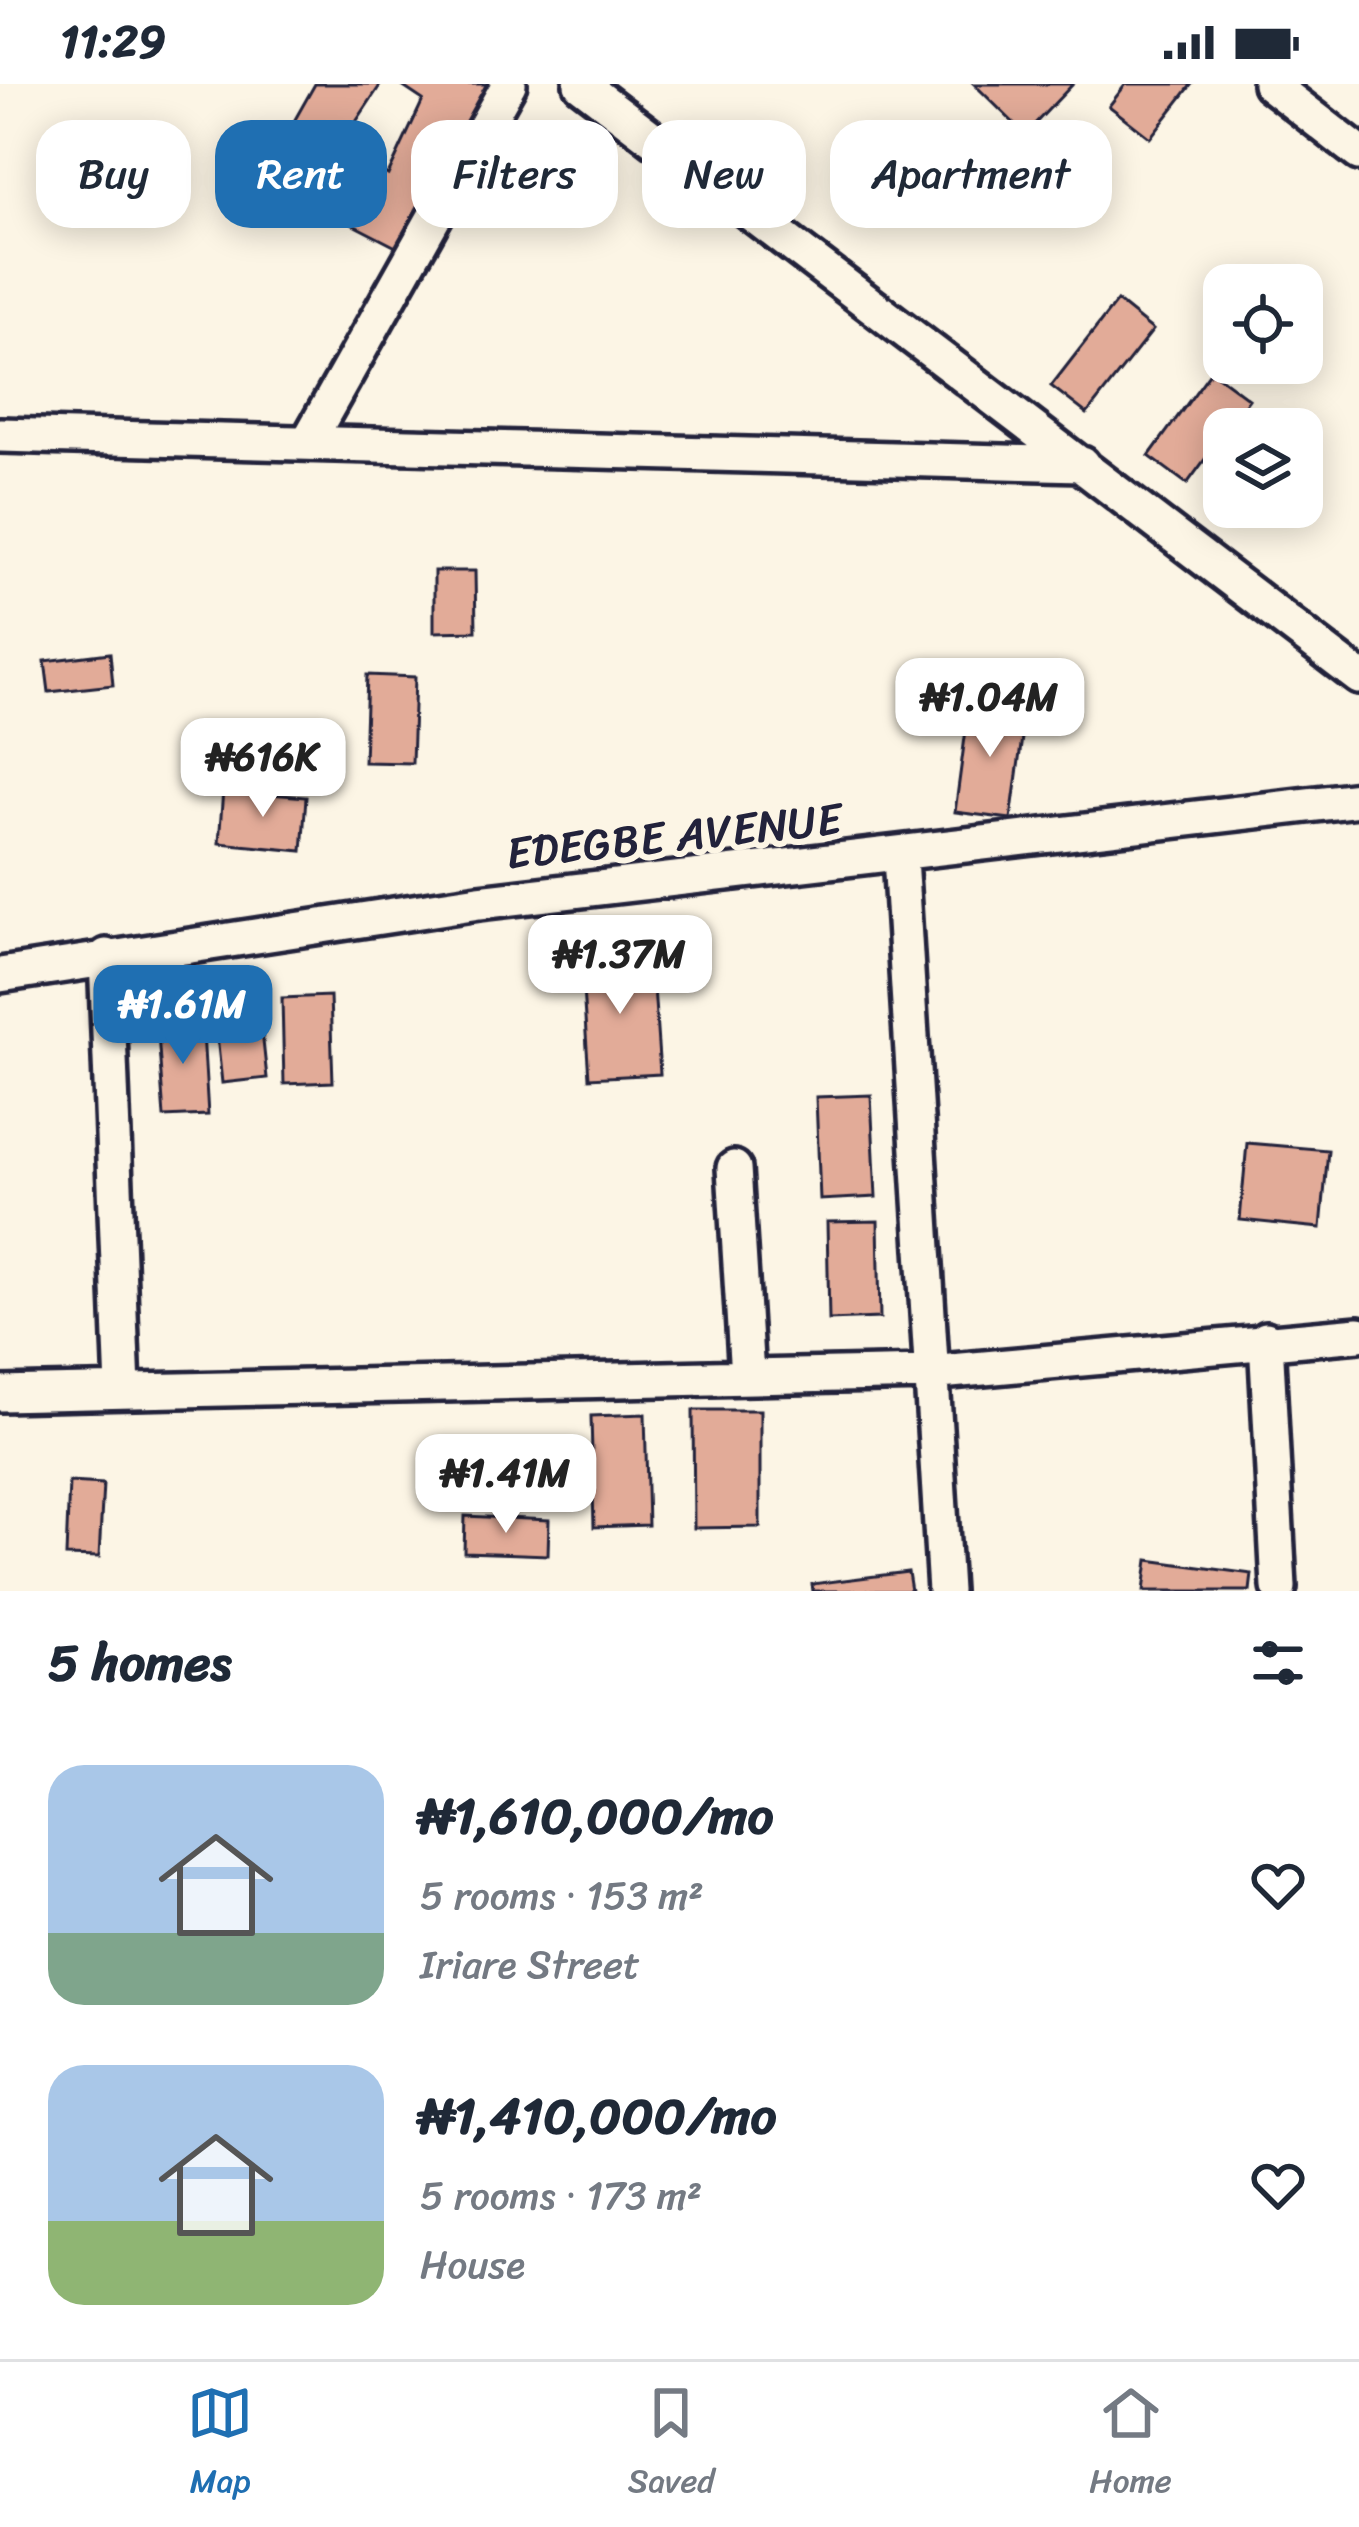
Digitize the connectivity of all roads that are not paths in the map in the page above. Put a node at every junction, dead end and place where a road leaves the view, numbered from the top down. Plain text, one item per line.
1 (509, 84) edge
2 (581, 84) edge
3 (1270, 84) edge
4 (1359, 153) edge
5 (0, 435) edge
6 (309, 440) junction
7 (1082, 464) junction
8 (1359, 677) edge
9 (1359, 799) edge
10 (900, 856) junction
11 (106, 956) junction
12 (0, 975) edge
13 (734, 1168) dead end
14 (1359, 1334) edge
15 (1266, 1339) junction
16 (929, 1373) junction
17 (747, 1376) junction
18 (123, 1390) junction
19 (0, 1394) edge
20 (1279, 1587) dead end
21 (946, 1591) edge

1 - 6 street
2 - 7 street
3 - 4 street
5 - 6 street
6 - 7 street
7 - 8 street
9 - 10 street, EDEGBE AVENUE
10 - 11 street, EDEGBE AVENUE
10 - 16 street
11 - 12 street, EDEGBE AVENUE
11 - 18 street
13 - 17 street
14 - 15 street
15 - 16 street
15 - 20 street
16 - 17 street
16 - 21 street
17 - 18 street
18 - 19 street

